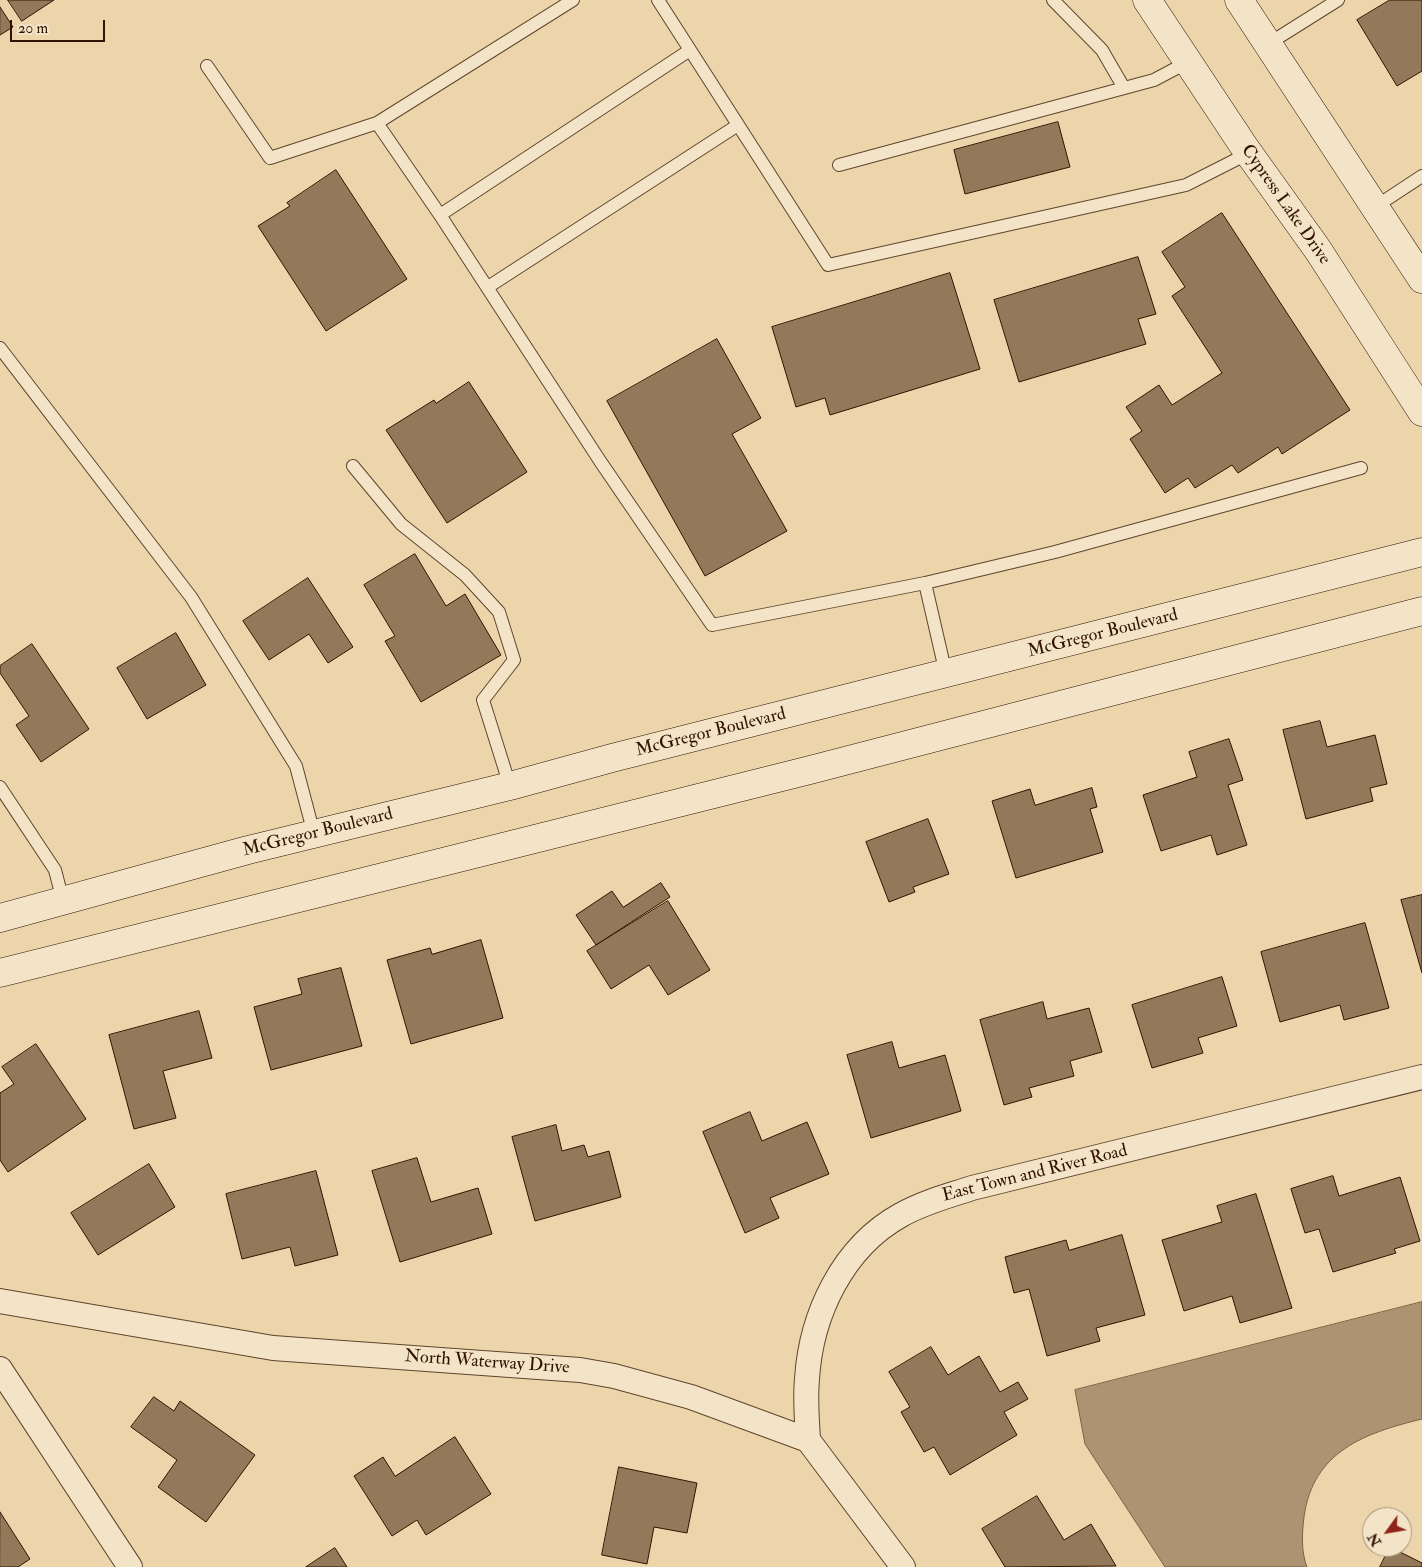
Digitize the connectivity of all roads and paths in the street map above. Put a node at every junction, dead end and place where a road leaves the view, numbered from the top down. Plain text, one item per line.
1 (573, 0) edge
2 (658, 0) edge
3 (1052, 0) edge
4 (1146, 0) edge
5 (1240, 0) edge
6 (1338, 0) edge
7 (1268, 44) junction
8 (690, 50) junction
9 (1188, 62) junction
10 (207, 66) dead end
11 (1124, 88) junction
12 (377, 123) junction
13 (738, 125) junction
14 (1249, 154) junction
15 (839, 165) dead end
16 (1422, 176) edge
17 (1375, 207) junction
18 (440, 215) junction
19 (1422, 279) edge
20 (488, 287) junction
21 (0, 348) edge
22 (1422, 412) edge
23 (353, 466) dead end
24 (1361, 468) dead end
25 (1422, 552) edge
26 (925, 583) junction
27 (1422, 611) edge
28 (946, 674) junction
29 (510, 786) junction
30 (0, 788) edge
31 (314, 834) junction
32 (63, 901) junction
33 (0, 918) edge
34 (0, 973) edge
35 (1422, 1077) edge
36 (0, 1301) edge
37 (0, 1369) edge
38 (808, 1440) junction
39 (130, 1567) edge
40 (903, 1567) edge

1 - 12 lane
2 - 8 lane
3 - 11 lane
4 - 9 main road, Cypress Lake Drive
5 - 7 main road
6 - 7 lane
7 - 17 main road
8 - 13 lane
8 - 18 lane
9 - 11 lane
9 - 14 main road, Cypress Lake Drive
10 - 12 lane
11 - 15 lane
12 - 18 lane
13 - 14 lane
13 - 20 lane
14 - 22 main road, Cypress Lake Drive
16 - 17 lane
17 - 19 main road
18 - 20 lane
20 - 26 lane
21 - 31 lane
23 - 29 lane
24 - 26 lane
25 - 28 main road, McGregor Boulevard
26 - 28 lane
27 - 34 main road
28 - 29 main road, McGregor Boulevard
29 - 31 main road, McGregor Boulevard
30 - 32 lane
31 - 32 main road, McGregor Boulevard
32 - 33 main road, McGregor Boulevard
35 - 38 street, East Town and River Road
36 - 38 street, North Waterway Drive
37 - 39 street
38 - 40 street

